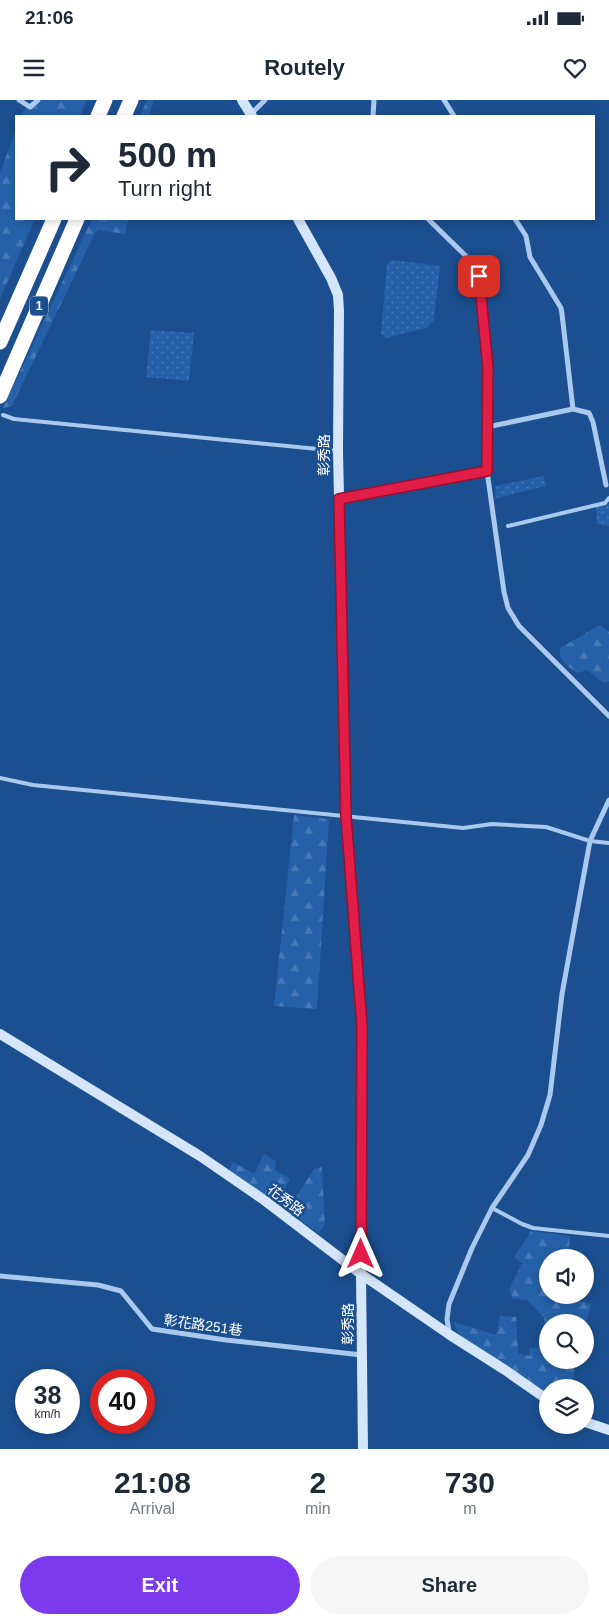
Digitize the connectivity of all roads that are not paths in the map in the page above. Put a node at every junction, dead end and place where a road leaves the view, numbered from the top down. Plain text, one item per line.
1 (18, 100) edge
2 (38, 100) edge
3 (105, 100) edge
4 (132, 100) edge
5 (242, 100) edge
6 (265, 100) edge
7 (374, 100) edge
8 (444, 100) edge
9 (98, 115) edge
10 (124, 115) edge
11 (252, 115) edge
12 (373, 115) edge
13 (453, 115) edge
14 (54, 220) edge
15 (77, 220) edge
16 (299, 220) edge
17 (429, 220) edge
18 (516, 220) edge
19 (0, 342) edge
20 (0, 396) edge
21 (573, 409) junction
22 (3, 415) dead end
23 (488, 427) junction
24 (338, 451) junction
25 (487, 471) junction
26 (606, 484) dead end
27 (609, 498) edge
28 (339, 499) junction
29 (508, 526) dead end
30 (609, 716) edge
31 (0, 778) edge
32 (609, 800) edge
33 (346, 816) junction
34 (590, 841) junction
35 (609, 843) edge
36 (0, 1034) edge
37 (492, 1208) junction
38 (609, 1236) edge
39 (361, 1274) junction
40 (0, 1276) edge
41 (450, 1335) junction
42 (362, 1355) junction
43 (539, 1394) edge
44 (594, 1425) edge
45 (609, 1430) edge
46 (363, 1449) edge

1 - 2 street
3 - 9 highway
4 - 10 highway
5 - 11 street
6 - 11 street
7 - 12 street
8 - 13 street
14 - 19 highway, 1
15 - 20 highway, 1
16 - 24 street, 彰秀路
17 - 23 street
18 - 21 street
21 - 23 street
21 - 26 street
22 - 24 lane
23 - 25 street
24 - 28 street, 彰秀路
25 - 28 lane
25 - 30 street
27 - 29 lane
28 - 33 street, 彰秀路
31 - 33 lane
32 - 34 street
33 - 34 lane
33 - 39 street, 彰秀路
34 - 35 lane
34 - 37 street
36 - 39 street, 花秀路
37 - 38 lane
37 - 41 street
39 - 41 street, 花秀路
39 - 42 street, 彰秀路
40 - 42 street, 彰花路251巷
41 - 43 street, 花秀路
42 - 46 street, 彰秀路
44 - 45 street

